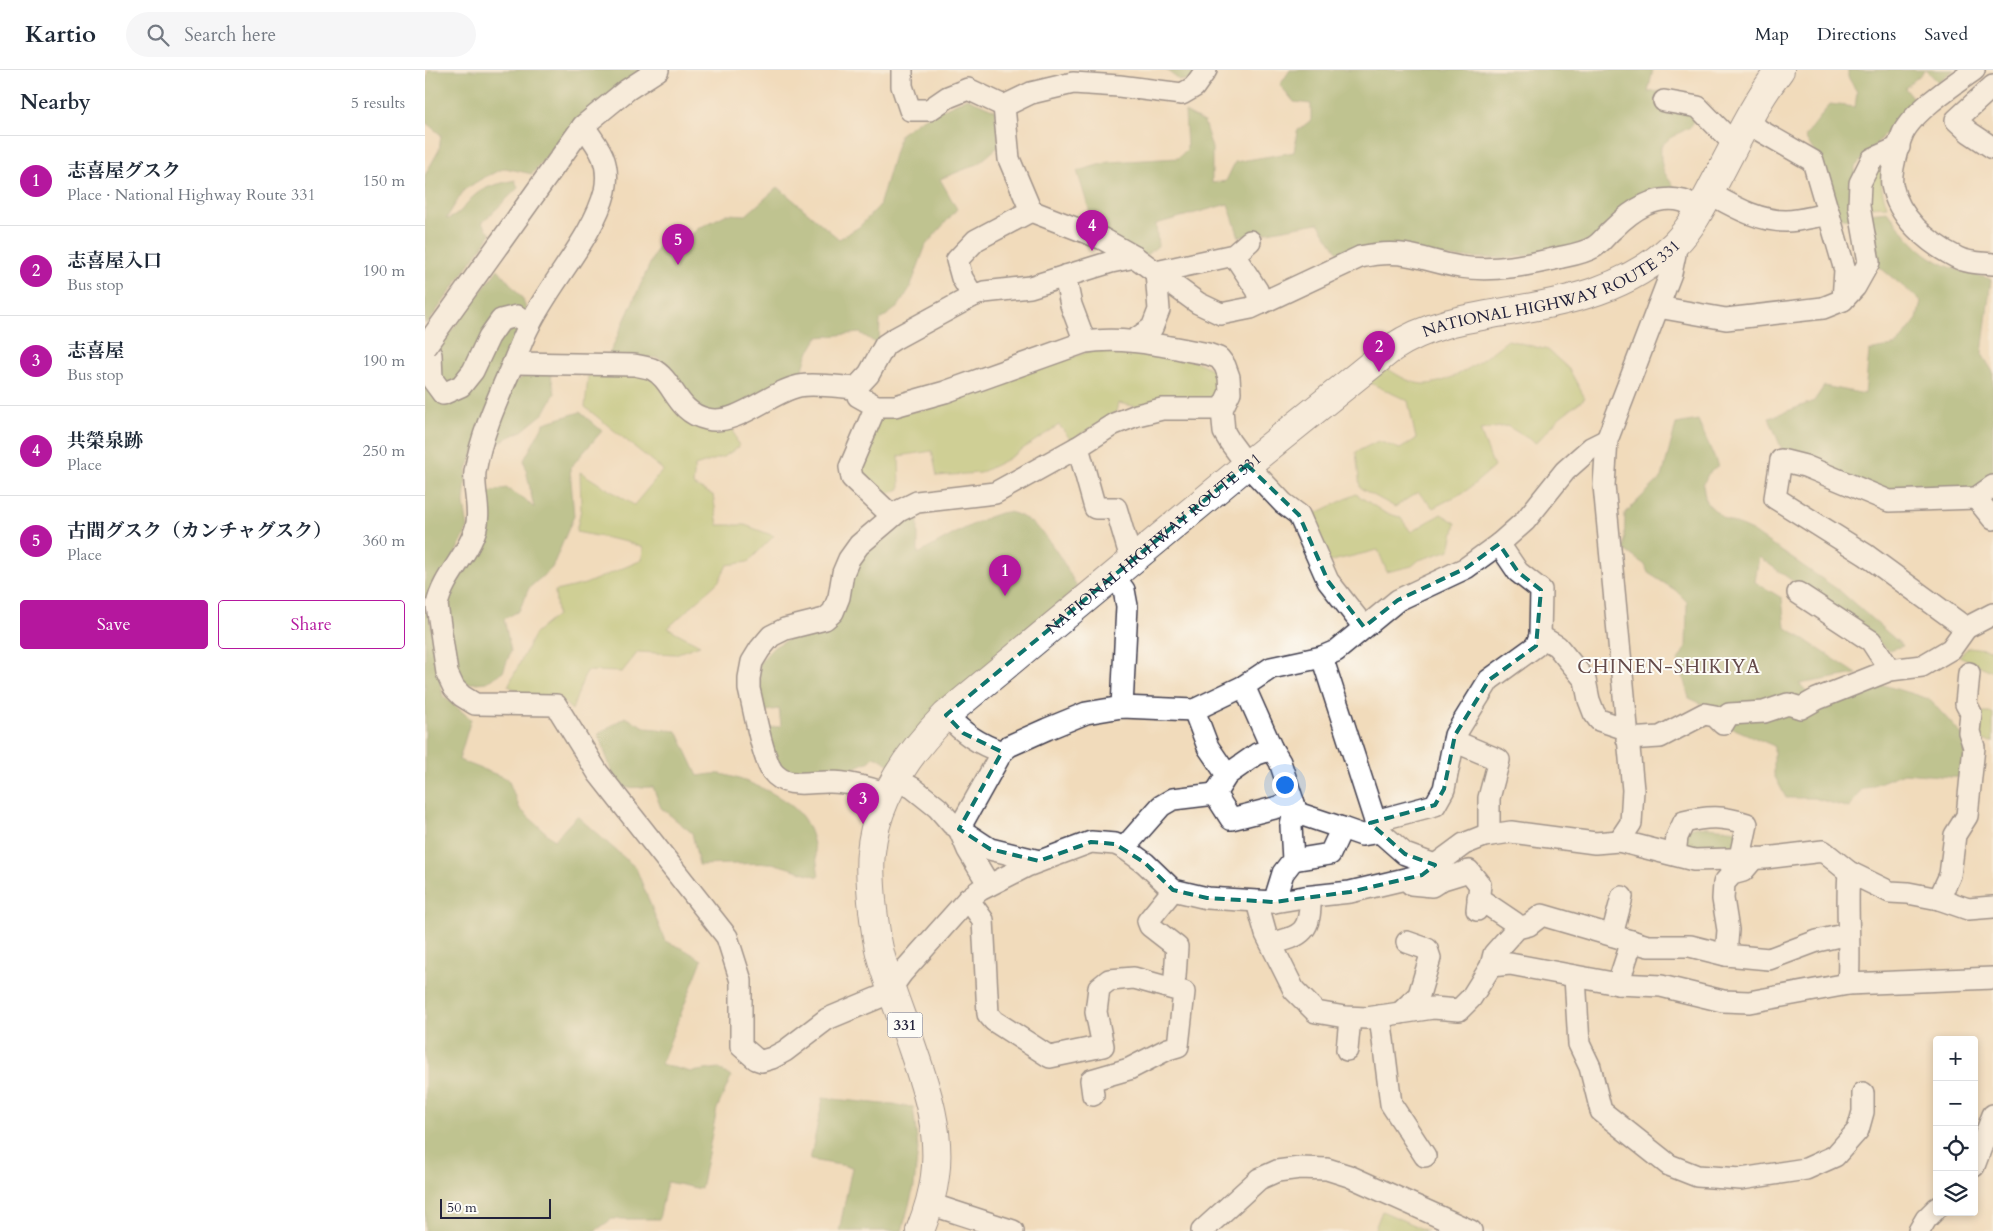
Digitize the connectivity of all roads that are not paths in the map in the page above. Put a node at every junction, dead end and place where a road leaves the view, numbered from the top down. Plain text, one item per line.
1 (658, 70) edge
2 (902, 70) edge
3 (1206, 70) edge
4 (1781, 70) edge
5 (1974, 70) edge
6 (1993, 86) edge
7 (1664, 101) dead end
8 (1004, 106) junction
9 (1748, 118) junction
10 (583, 126) junction
11 (1735, 146) junction
12 (1899, 147) junction
13 (1993, 148) edge
14 (1705, 202) junction
15 (1031, 210) junction
16 (1829, 214) junction
17 (1250, 241) dead end
18 (1674, 244) junction
19 (1234, 255) junction
20 (1135, 257) junction
21 (1993, 264) edge
22 (1156, 272) junction
23 (1065, 276) junction
24 (973, 296) junction
25 (1843, 300) junction
26 (1262, 303) junction
27 (1658, 307) junction
28 (1159, 310) junction
29 (1137, 316) dead end
30 (529, 325) junction
31 (425, 339) edge
32 (1133, 341) junction
33 (1085, 342) junction
34 (425, 347) edge
35 (513, 363) junction
36 (856, 388) junction
37 (876, 406) junction
38 (1222, 408) junction
39 (1607, 440) junction
40 (1078, 447) junction
41 (1247, 465) junction
42 (1993, 486) edge
43 (1976, 498) junction
44 (892, 516) junction
45 (1993, 519) edge
46 (1499, 544) junction
47 (1123, 569) junction
48 (1798, 593) dead end
49 (1993, 614) edge
50 (1364, 627) junction
51 (1966, 628) junction
52 (1540, 636) junction
53 (1322, 657) junction
54 (1890, 670) junction
55 (1969, 673) dead end
56 (1244, 686) junction
57 (1122, 707) junction
58 (1194, 710) junction
59 (946, 715) junction
60 (1627, 734) junction
61 (1454, 740) junction
62 (1272, 748) junction
63 (1002, 752) junction
64 (1227, 775) junction
65 (892, 786) junction
66 (1215, 794) junction
67 (1294, 807) junction
68 (1378, 827) junction
69 (1341, 828) junction
70 (959, 829) junction
71 (1489, 835) junction
72 (1619, 841) junction
73 (1124, 848) junction
74 (1675, 854) junction
75 (1740, 858) junction
76 (1293, 860) junction
77 (1039, 861) junction
78 (1435, 865) junction
79 (1849, 872) junction
80 (1393, 882) junction
81 (989, 886) junction
82 (1173, 890) junction
83 (1310, 896) junction
84 (1622, 897) dead end
85 (968, 899) junction
86 (1939, 899) junction
87 (1265, 902) junction
88 (1993, 907) edge
89 (1517, 928) junction
90 (1847, 934) junction
91 (1622, 938) junction
92 (1407, 942) dead end
93 (1271, 943) junction
94 (1726, 955) junction
95 (1491, 966) junction
96 (1575, 977) junction
97 (1993, 978) edge
98 (1618, 984) junction
99 (1848, 984) junction
100 (892, 988) junction
101 (1172, 988) junction
102 (1390, 1015) junction
103 (1350, 1018) junction
104 (1347, 1050) dead end
105 (1863, 1093) dead end
106 (1093, 1095) dead end
107 (1390, 1096) junction
108 (1993, 1115) edge
109 (1414, 1116) dead end
110 (1978, 1155) edge
111 (1425, 1156) dead end
112 (930, 1204) junction
113 (1933, 1212) edge
114 (921, 1231) edge
115 (1013, 1231) edge
116 (1202, 1231) edge
117 (1471, 1231) edge
118 (1919, 1231) edge

1 - 10 street
2 - 8 street
3 - 8 street
4 - 9 highway, NATIONAL HIGHWAY ROUTE 331 / 331
5 - 12 street
6 - 13 street
7 - 11 street
8 - 15 street
9 - 11 highway, NATIONAL HIGHWAY ROUTE 331 / 331
9 - 16 street
10 - 30 street
10 - 34 street, bridge
11 - 14 highway, NATIONAL HIGHWAY ROUTE 331 / 331
12 - 21 street
12 - 25 street
14 - 16 street
14 - 18 highway, NATIONAL HIGHWAY ROUTE 331 / 331
14 - 26 street
15 - 20 street
15 - 24 street
16 - 25 street
17 - 19 street
18 - 27 street
18 - 41 highway, NATIONAL HIGHWAY ROUTE 331 / 331
19 - 22 street
19 - 26 street
20 - 22 street
20 - 23 street
22 - 26 street
22 - 28 street
23 - 24 street
23 - 33 street
24 - 36 street
25 - 27 street
27 - 39 street
28 - 29 street
28 - 32 street
30 - 31 street
30 - 35 street
32 - 33 street
32 - 38 street
33 - 37 street
35 - 36 street
35 - 100 street
36 - 37 street
37 - 44 street
38 - 40 street
38 - 41 street
39 - 46 street
39 - 60 street
40 - 44 street
40 - 47 street
41 - 47 highway, NATIONAL HIGHWAY ROUTE 331 / 331
41 - 50 street
42 - 43 street
43 - 45 street
43 - 51 street
44 - 65 street
46 - 50 street
46 - 52 street
47 - 57 street
47 - 59 highway, NATIONAL HIGHWAY ROUTE 331 / 331
48 - 54 street
49 - 51 street
50 - 53 street
51 - 54 street
52 - 60 street
52 - 61 street
53 - 56 street
53 - 68 street
54 - 60 street
55 - 86 street
56 - 58 street
56 - 62 street
57 - 58 street
57 - 63 street
58 - 64 street
59 - 63 street
59 - 65 highway, NATIONAL HIGHWAY ROUTE 331 / 331
60 - 72 street
61 - 68 street
61 - 71 street
62 - 64 street
62 - 67 street
63 - 70 street
64 - 66 street
65 - 70 street
65 - 100 highway, NATIONAL HIGHWAY ROUTE 331 / 331
66 - 67 street
66 - 73 street
67 - 69 street
67 - 76 street
68 - 69 street
68 - 78 street
69 - 76 street
70 - 77 street
70 - 81 street
71 - 72 street
71 - 78 street
72 - 74 street
73 - 77 street
73 - 82 street
74 - 75 street
74 - 75 street
75 - 79 street
75 - 94 street
76 - 87 street
77 - 81 street
78 - 80 street
79 - 86 street
79 - 90 street
80 - 83 street
80 - 89 street
81 - 85 street
82 - 87 street
82 - 101 street
83 - 87 street
83 - 93 street
84 - 91 street
85 - 100 street
85 - 101 street
86 - 88 street
87 - 93 street
89 - 91 street
89 - 95 street
90 - 94 street
90 - 99 street
91 - 94 street
91 - 98 street
92 - 102 street
93 - 103 street
95 - 96 street
95 - 102 street
96 - 98 street
96 - 105 street
97 - 99 street
98 - 99 street
100 - 112 highway, NATIONAL HIGHWAY ROUTE 331 / 331
101 - 106 street
102 - 103 street
102 - 107 street
103 - 104 street
107 - 109 street
107 - 111 street
108 - 110 street
112 - 114 highway, NATIONAL HIGHWAY ROUTE 331 / 331
112 - 115 street
113 - 118 street
116 - 117 street

